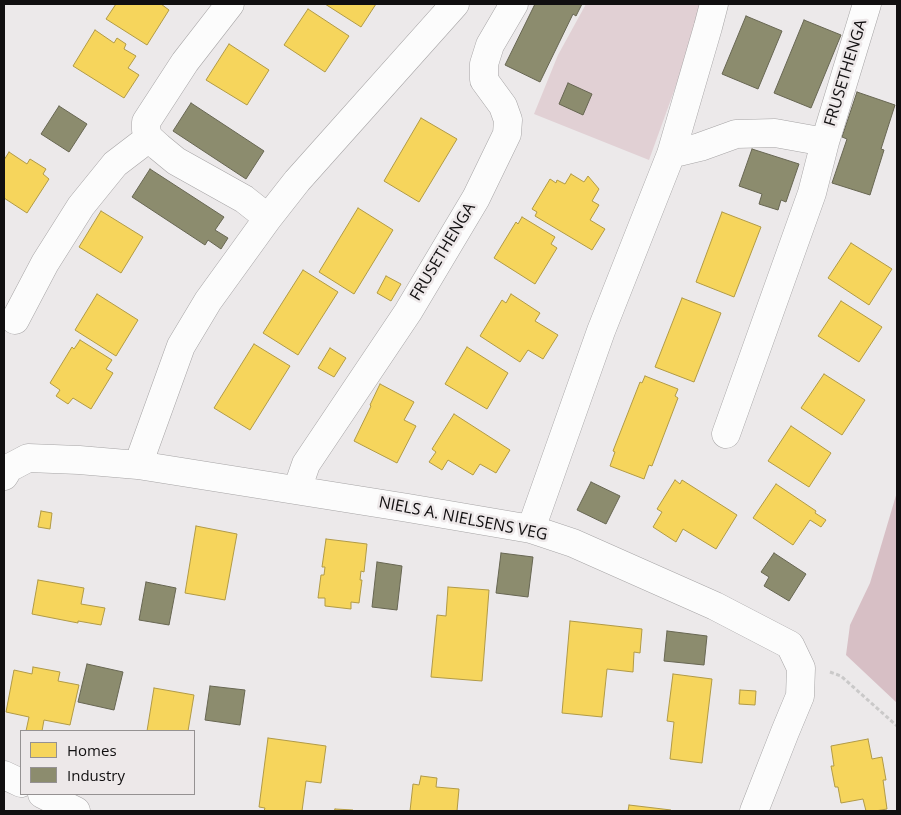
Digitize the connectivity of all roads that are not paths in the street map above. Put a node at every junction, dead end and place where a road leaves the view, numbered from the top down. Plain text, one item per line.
1 (230, 4) edge
2 (514, 4) edge
3 (714, 4) edge
4 (867, 4) edge
5 (444, 10) edge
6 (149, 138) junction
7 (824, 142) junction
8 (670, 154) junction
9 (268, 218) junction
10 (15, 320) dead end
11 (726, 434) dead end
12 (138, 465) junction
13 (4, 476) edge
14 (297, 490) junction
15 (531, 530) junction
16 (4, 774) edge
17 (20, 782) edge
18 (44, 795) edge
19 (76, 811) edge
20 (754, 811) edge

1 - 6 street
2 - 14 street, FRUSETHENGA
3 - 8 street
4 - 7 street, FRUSETHENGA
5 - 9 street
6 - 9 street
6 - 10 street
7 - 8 street, FRUSETHENGA
7 - 11 street, FRUSETHENGA
8 - 15 street
9 - 12 street
12 - 13 street, NIELS A. NIELSENS VEG
12 - 14 street, NIELS A. NIELSENS VEG
14 - 15 street, NIELS A. NIELSENS VEG
15 - 20 street, NIELS A. NIELSENS VEG
16 - 17 street
18 - 19 street

